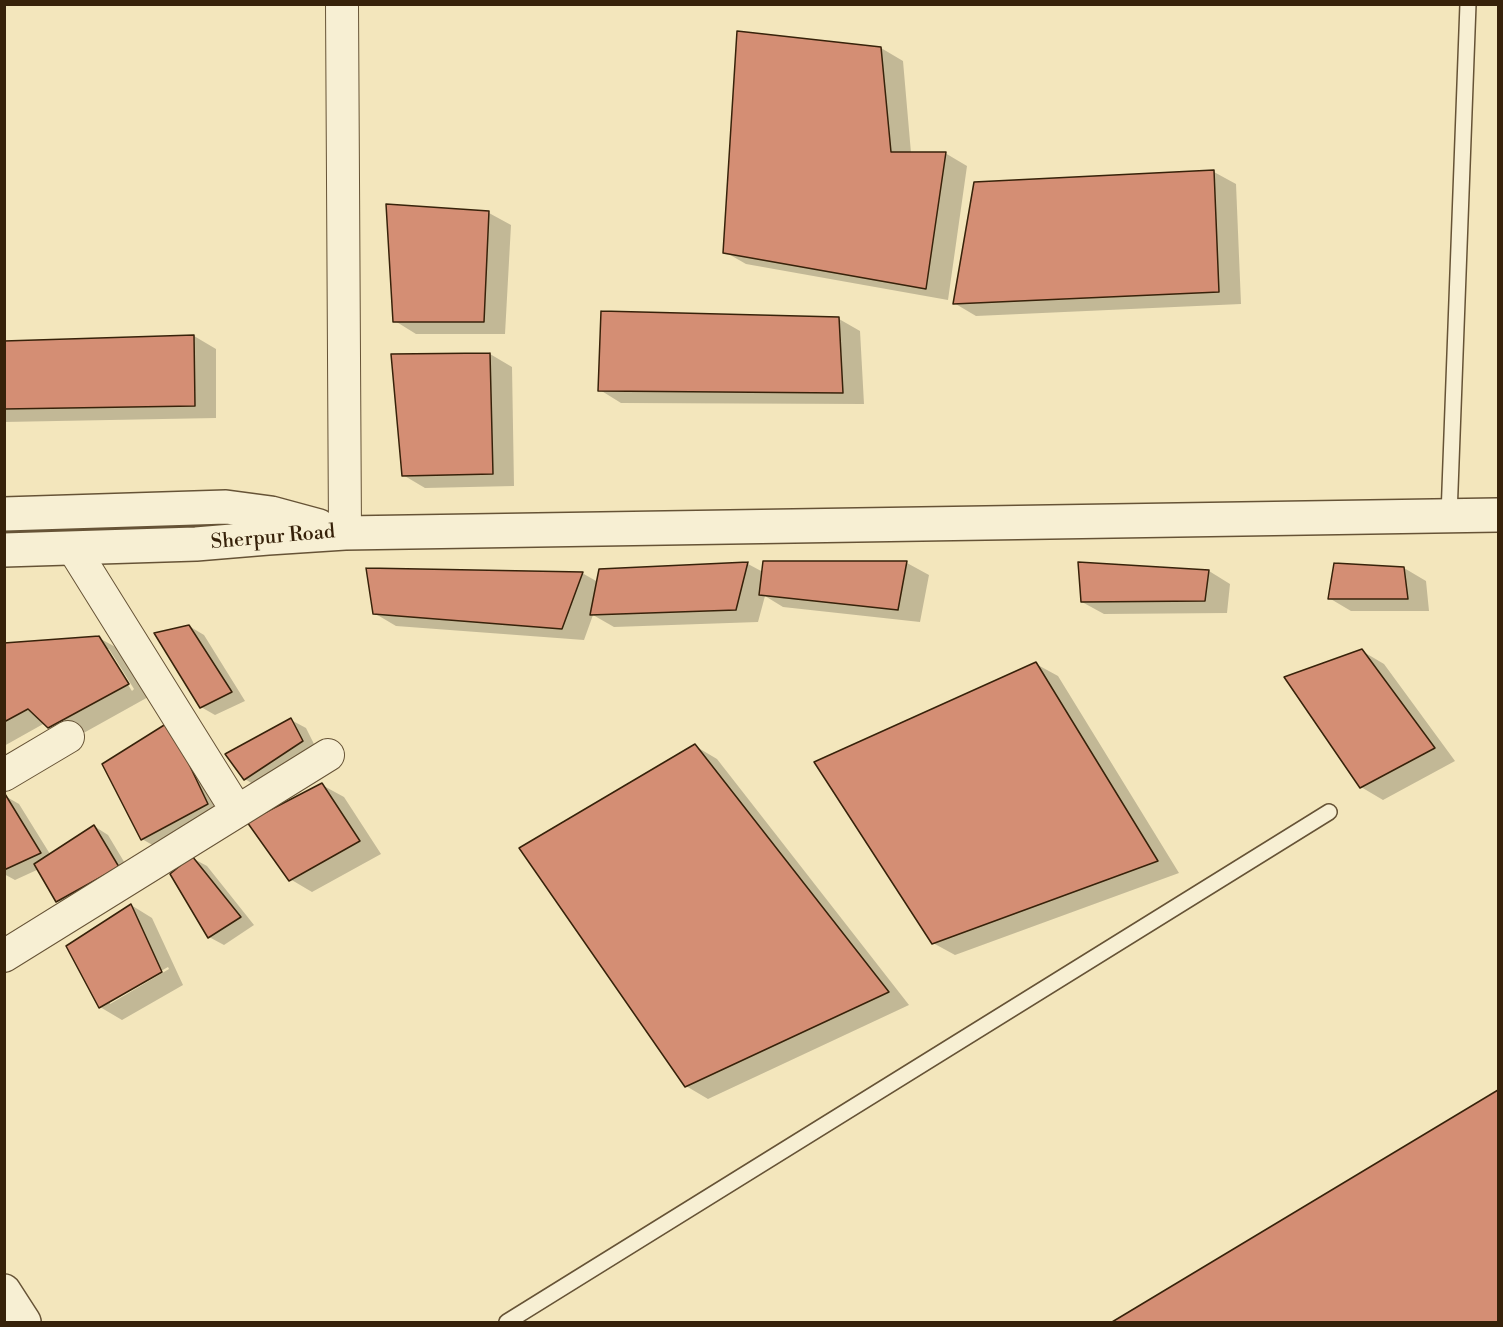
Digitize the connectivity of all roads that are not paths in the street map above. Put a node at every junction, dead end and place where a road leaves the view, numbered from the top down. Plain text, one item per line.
1 (342, 4) edge
2 (1468, 4) edge
3 (4, 514) edge
4 (1498, 515) edge
5 (1449, 516) junction
6 (345, 533) junction
7 (73, 548) junction
8 (4, 550) edge
9 (68, 737) dead end
10 (328, 755) dead end
11 (4, 775) edge
12 (237, 811) junction
13 (1329, 812) dead end
14 (4, 956) edge
15 (4, 1291) edge
16 (24, 1323) edge
17 (507, 1323) edge

1 - 6 street
2 - 5 lane
3 - 6 street, Sherpur Road
4 - 5 street
5 - 6 street
6 - 7 street, Sherpur Road
7 - 8 street, Sherpur Road
7 - 12 street
9 - 11 street
10 - 12 street
12 - 14 street
13 - 17 lane
15 - 16 street

